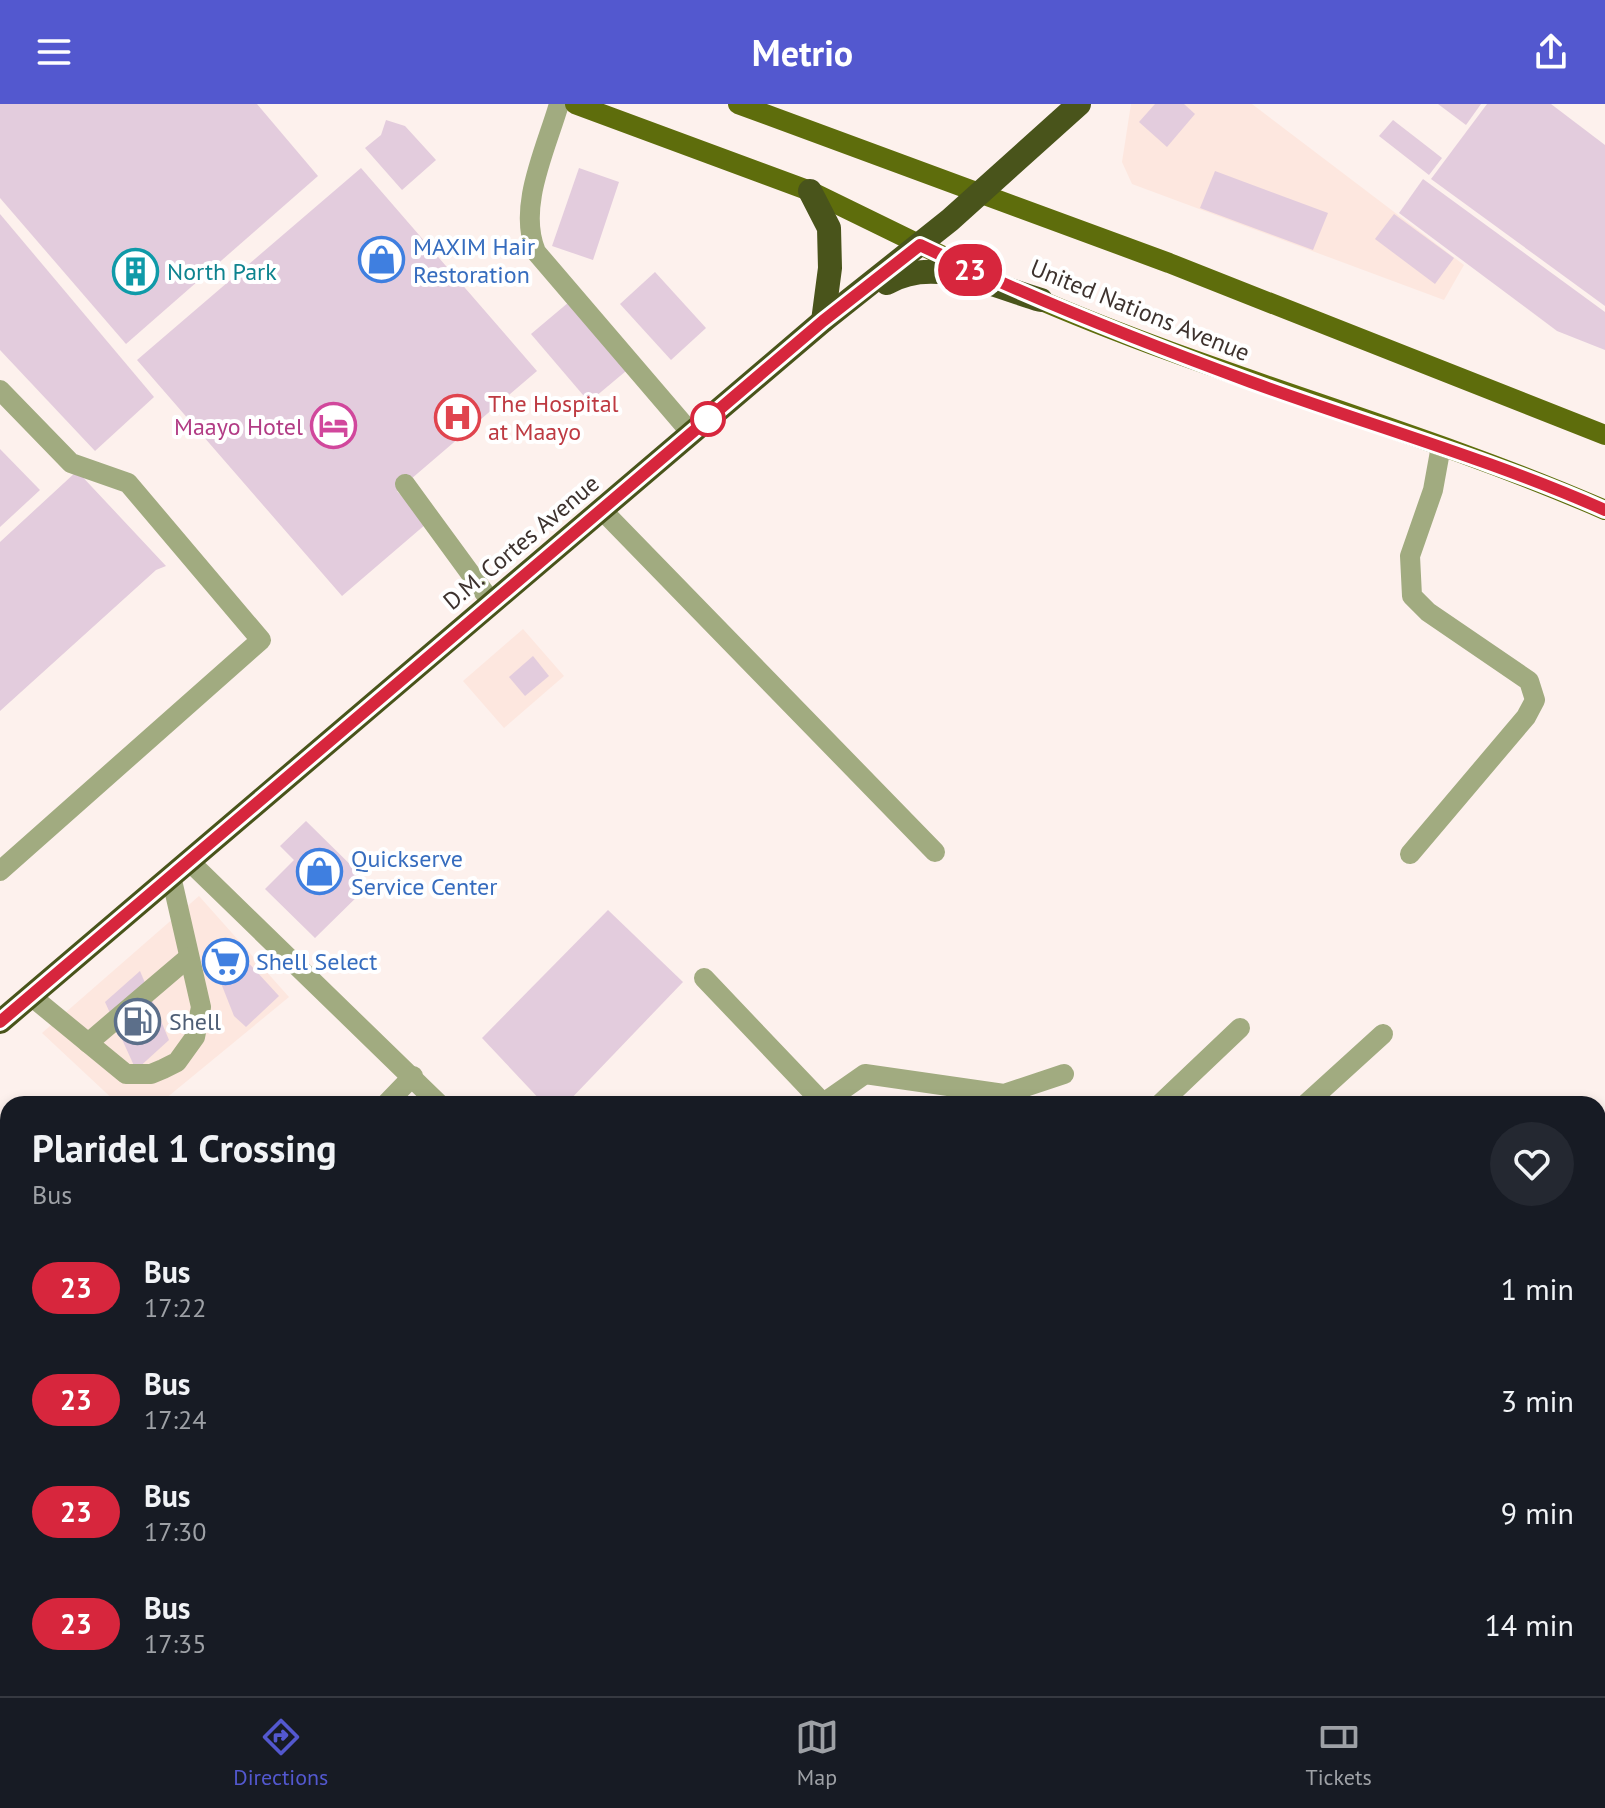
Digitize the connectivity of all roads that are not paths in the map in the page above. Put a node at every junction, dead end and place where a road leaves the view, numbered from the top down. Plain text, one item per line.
1 (559, 104) edge
2 (575, 104) edge
3 (738, 104) edge
4 (1079, 104) edge
5 (810, 191) junction
6 (982, 192) junction
7 (920, 245) junction
8 (1041, 300) junction
9 (823, 321) junction
10 (0, 390) edge
11 (691, 433) junction
12 (1605, 435) edge
13 (1441, 446) junction
14 (405, 484) dead end
15 (602, 510) junction
16 (1605, 510) edge
17 (492, 603) junction
18 (935, 852) dead end
19 (1410, 854) dead end
20 (180, 869) junction
21 (0, 871) edge
22 (189, 957) junction
23 (704, 978) dead end
24 (31, 996) junction
25 (0, 1022) edge
26 (1240, 1028) dead end
27 (1383, 1034) dead end
28 (88, 1043) junction
29 (1064, 1074) dead end
30 (413, 1076) junction
31 (394, 1096) edge
32 (432, 1096) edge
33 (815, 1096) edge
34 (834, 1096) edge
35 (1168, 1096) edge
36 (1315, 1096) edge

1 - 11 street
2 - 5 main road, United Nations Avenue
3 - 6 main road
4 - 6 highway, D.M. Cortes Avenue
5 - 7 main road, United Nations Avenue
5 - 9 highway
6 - 7 highway, D.M. Cortes Avenue
6 - 12 main road
7 - 8 main road, United Nations Avenue
7 - 9 highway, D.M. Cortes Avenue
8 - 9 highway
8 - 13 main road, United Nations Avenue
9 - 11 highway, D.M. Cortes Avenue
10 - 21 street
11 - 15 highway, D.M. Cortes Avenue
13 - 16 main road, United Nations Avenue
13 - 19 street
14 - 17 street
15 - 17 highway, D.M. Cortes Avenue
15 - 18 street
17 - 20 highway, D.M. Cortes Avenue
20 - 22 street
20 - 24 highway, D.M. Cortes Avenue
20 - 30 street
22 - 28 street
22 - 28 street
23 - 33 street
24 - 25 highway, D.M. Cortes Avenue
24 - 28 street
26 - 35 street
27 - 36 street
29 - 34 street
30 - 31 street
30 - 32 street

